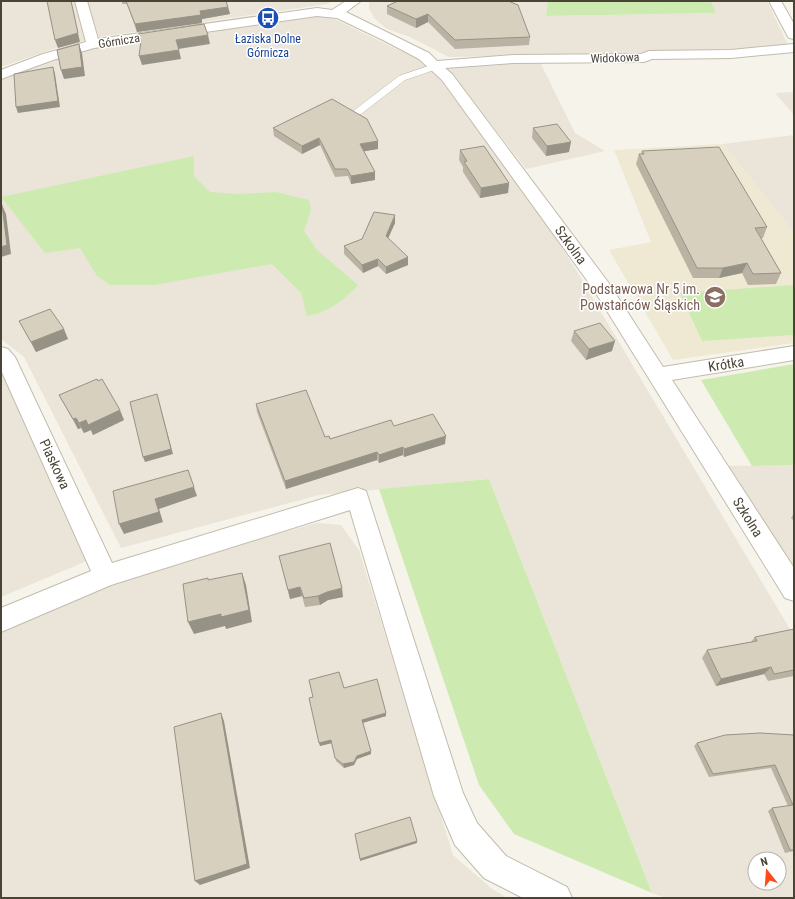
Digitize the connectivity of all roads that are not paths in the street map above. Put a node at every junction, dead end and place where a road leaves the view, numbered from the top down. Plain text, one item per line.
1 (81, 1) edge
2 (355, 1) edge
3 (775, 1) edge
4 (335, 13) junction
5 (794, 35) edge
6 (94, 44) junction
7 (794, 48) edge
8 (436, 66) junction
9 (1, 74) edge
10 (357, 112) edge
11 (794, 353) edge
12 (1, 354) edge
13 (657, 376) junction
14 (106, 576) junction
15 (794, 590) edge
16 (1, 620) edge
17 (556, 898) edge

1 - 6 street
2 - 4 street
3 - 5 street
4 - 6 street, Górnicza
4 - 8 street, Szkolna
6 - 9 street, Górnicza
7 - 8 street, Widokowa
8 - 10 lane
8 - 13 street, Szkolna
11 - 13 street, Krótka
12 - 14 street, Piaskowa
13 - 15 street, Szkolna
14 - 16 street
14 - 17 street

